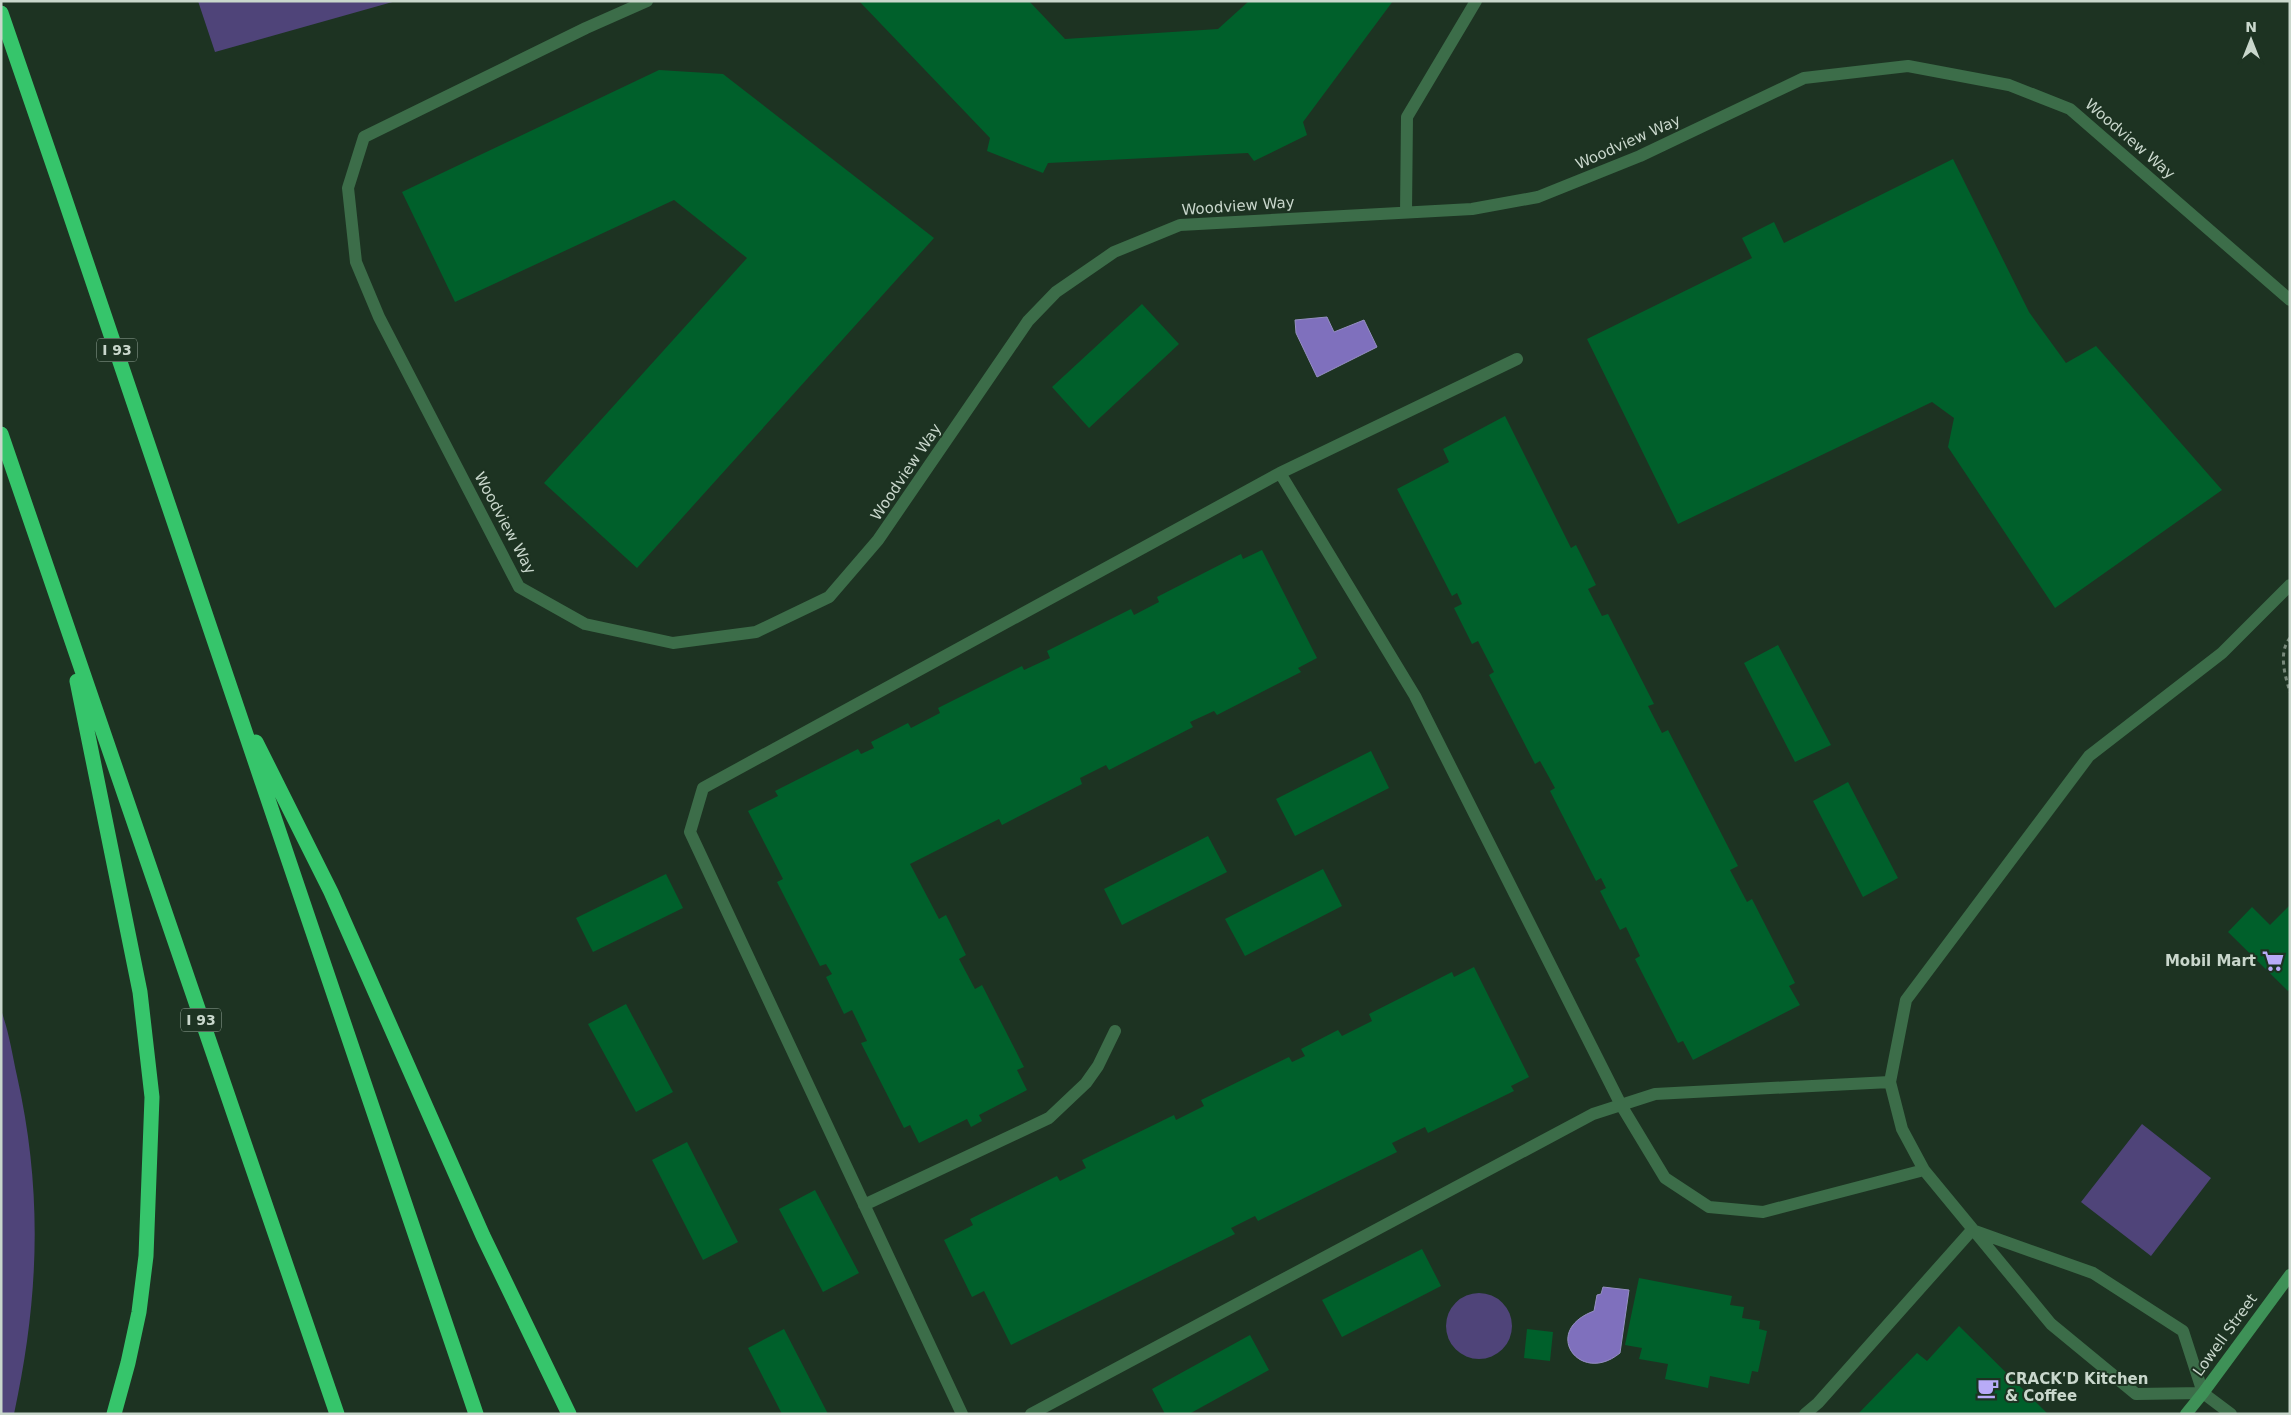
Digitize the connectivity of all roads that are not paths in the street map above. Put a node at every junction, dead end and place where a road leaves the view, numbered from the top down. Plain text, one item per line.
1 (647, 1) edge
2 (1476, 1) edge
3 (1, 13) edge
4 (1406, 212) junction
5 (2290, 300) edge
6 (1517, 359) dead end
7 (1, 434) edge
8 (1280, 473) junction
9 (2290, 585) edge
10 (66, 626) junction
11 (230, 688) junction
12 (1115, 1031) dead end
13 (1890, 1082) junction
14 (1621, 1105) junction
15 (1924, 1170) junction
16 (864, 1205) junction
17 (1972, 1230) junction
18 (2290, 1275) edge
19 (2203, 1394) junction
20 (114, 1414) edge
21 (337, 1414) edge
22 (476, 1414) edge
23 (569, 1414) edge
24 (962, 1414) edge
25 (1031, 1414) edge
26 (1805, 1414) edge
27 (2186, 1414) edge
28 (2231, 1414) edge

1 - 4 lane, Woodview Way
2 - 4 lane
3 - 11 highway, I 93
4 - 5 lane, Woodview Way
6 - 8 lane
7 - 10 highway, I 93
8 - 14 lane
8 - 16 lane
9 - 13 lane
10 - 20 highway
10 - 21 highway, I 93
11 - 22 highway, I 93
11 - 23 highway
12 - 16 lane
13 - 14 lane
13 - 15 lane
14 - 15 lane
14 - 25 lane
15 - 17 lane
16 - 24 lane
17 - 19 lane
17 - 19 lane
17 - 26 lane
18 - 19 main road, Lowell Street
19 - 27 main road, Lowell Street
19 - 28 lane

